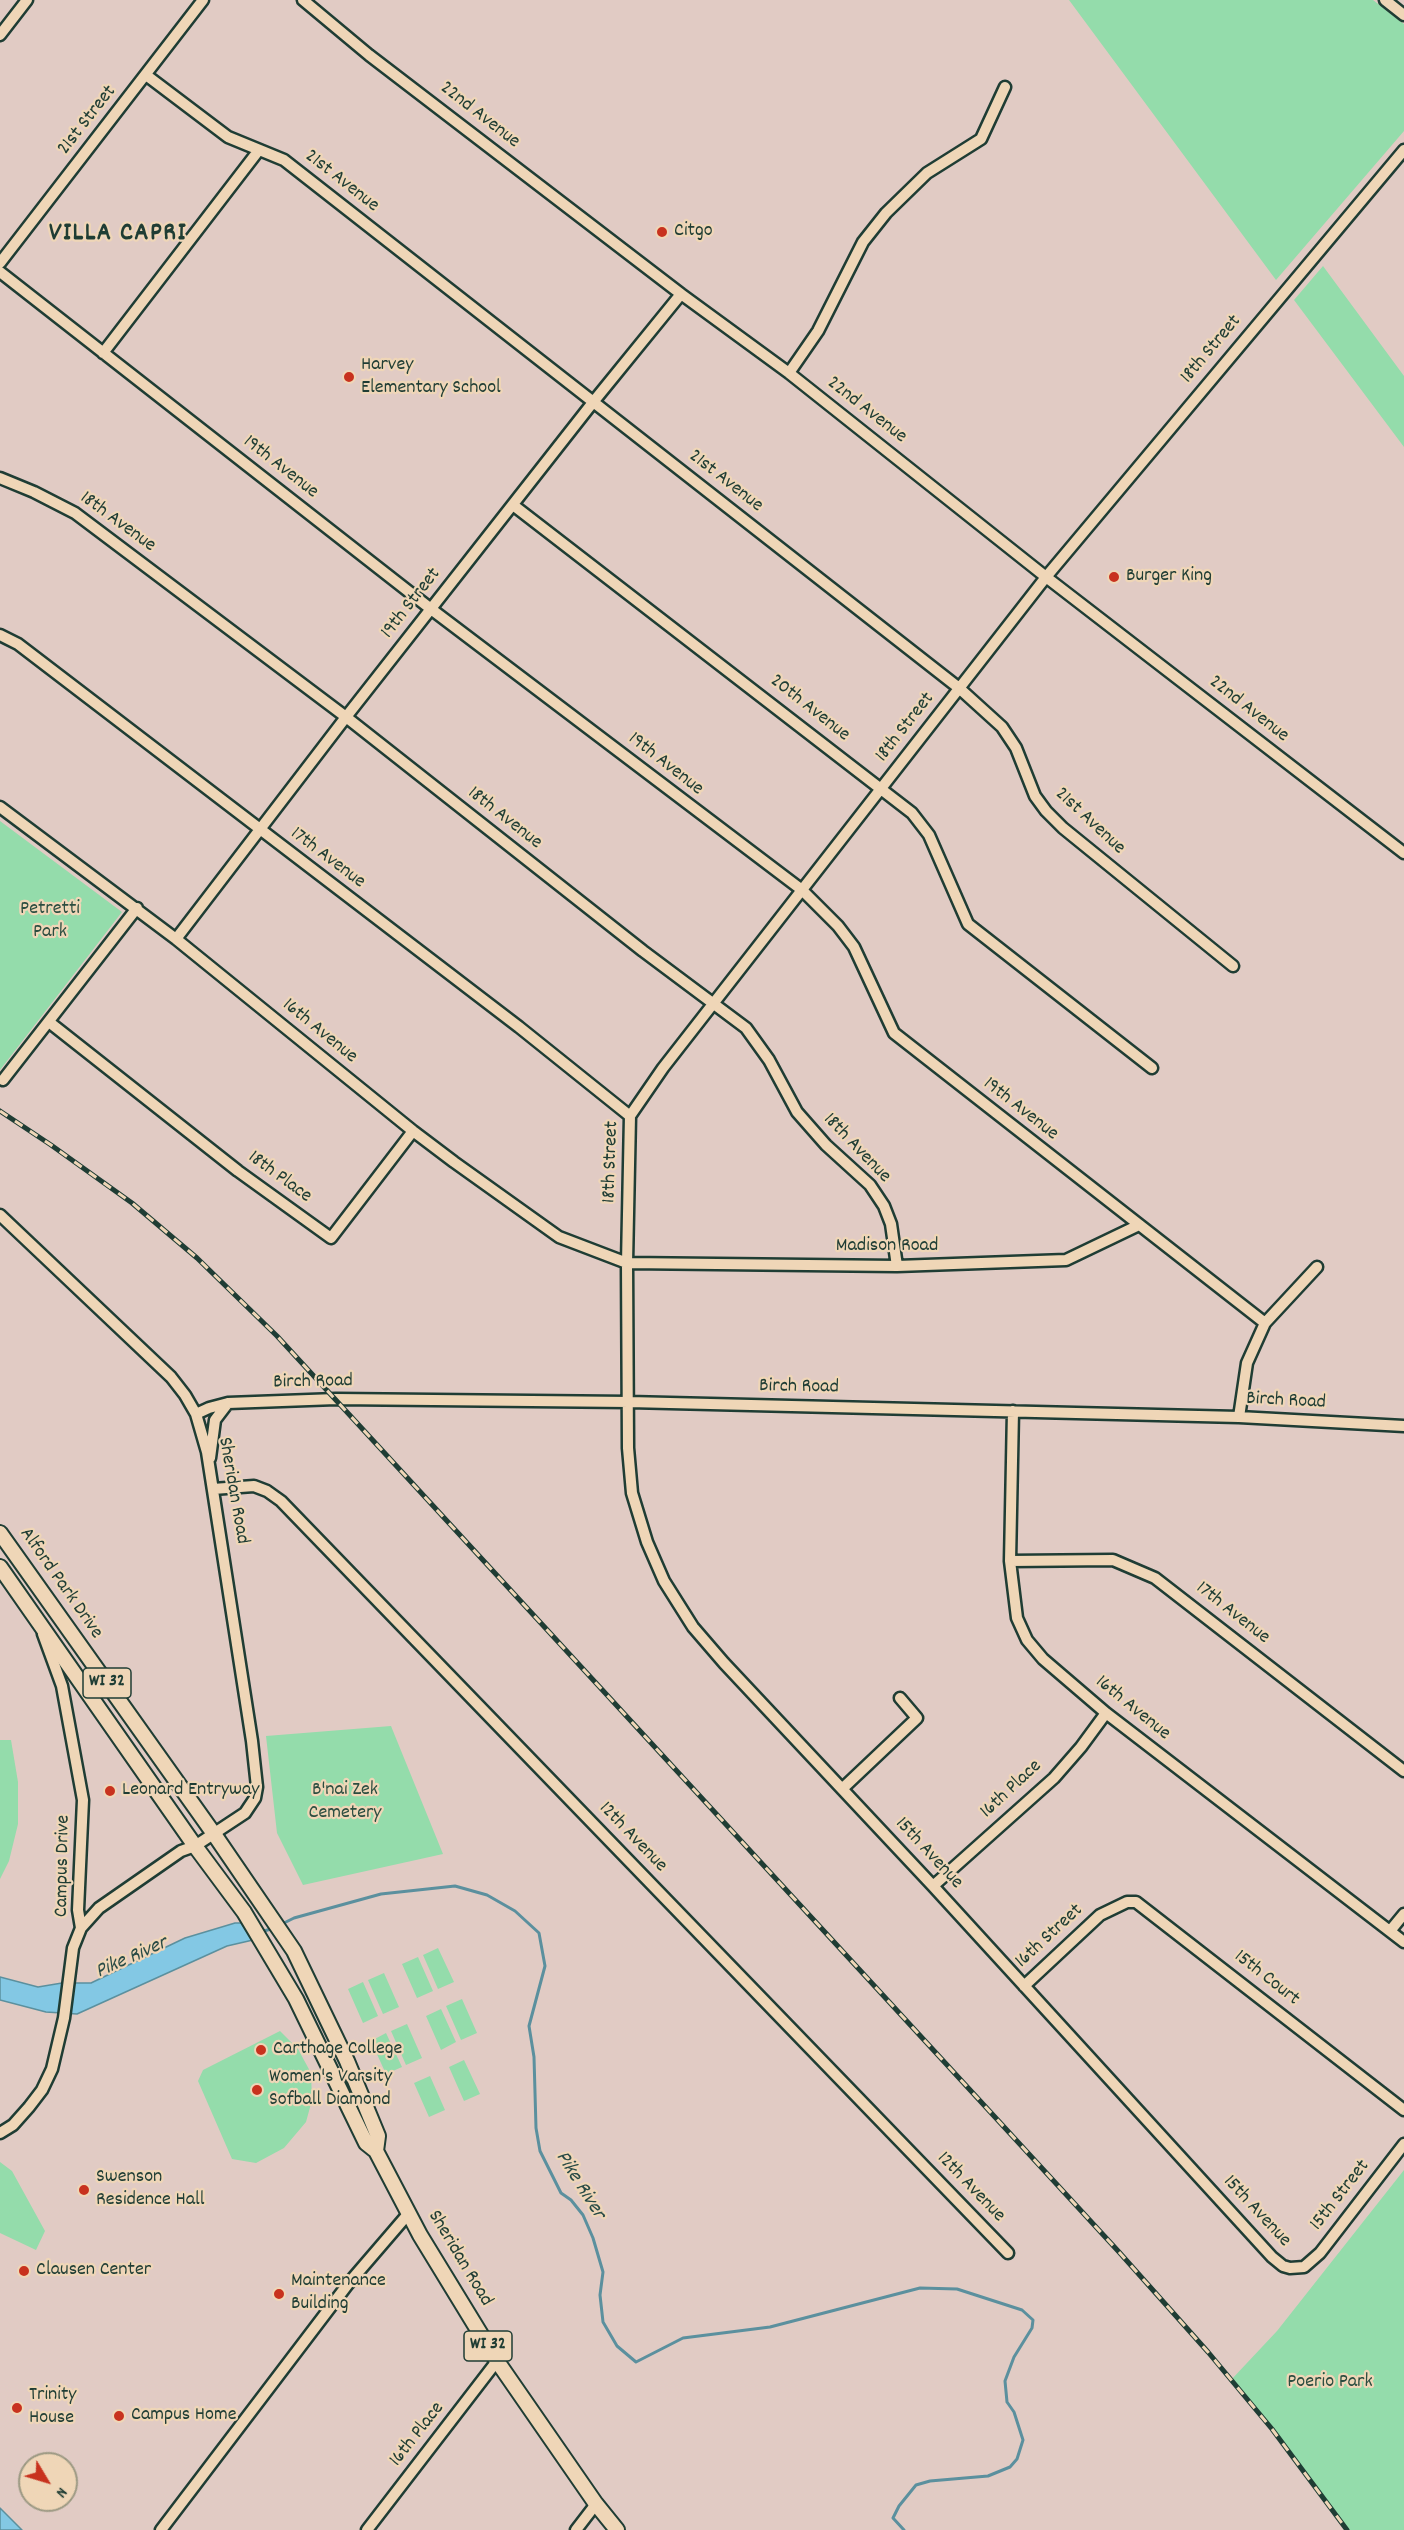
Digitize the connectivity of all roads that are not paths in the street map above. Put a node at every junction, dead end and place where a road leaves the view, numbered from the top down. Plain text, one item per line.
1 (27, 0) edge
2 (203, 0) edge
3 (303, 0) edge
4 (1385, 0) edge
5 (1404, 15) edge
6 (0, 35) edge
7 (146, 75) junction
8 (1005, 87) dead end
9 (259, 150) junction
10 (1404, 150) edge
11 (0, 263) edge
12 (0, 272) edge
13 (681, 294) junction
14 (103, 353) junction
15 (789, 373) junction
16 (594, 401) junction
17 (0, 478) edge
18 (513, 505) junction
19 (1046, 576) junction
20 (431, 609) junction
21 (0, 634) edge
22 (959, 688) junction
23 (346, 717) junction
24 (882, 788) junction
25 (0, 807) edge
26 (258, 830) junction
27 (1404, 853) edge
28 (802, 890) junction
29 (136, 908) junction
30 (176, 939) junction
31 (1233, 966) dead end
32 (713, 1004) junction
33 (49, 1022) junction
34 (1152, 1068) dead end
35 (3, 1080) dead end
36 (630, 1116) junction
37 (413, 1131) junction
38 (0, 1215) edge
39 (1139, 1225) junction
40 (627, 1263) junction
41 (897, 1266) junction
42 (1317, 1267) dead end
43 (1265, 1323) junction
44 (628, 1402) junction
45 (228, 1403) junction
46 (1013, 1411) junction
47 (196, 1414) junction
48 (1239, 1417) junction
49 (1404, 1426) edge
50 (209, 1464) junction
51 (213, 1489) junction
52 (0, 1533) edge
53 (1010, 1560) junction
54 (0, 1567) edge
55 (37, 1619) junction
56 (900, 1698) dead end
57 (1106, 1713) junction
58 (1404, 1771) edge
59 (842, 1789) junction
60 (214, 1834) junction
61 (195, 1846) junction
62 (933, 1886) junction
63 (1404, 1914) edge
64 (1100, 1915) joint
65 (81, 1928) junction
66 (1390, 1931) junction
67 (1404, 1942) edge
68 (1024, 1986) junction
69 (1404, 2110) edge
70 (0, 2133) edge
71 (1404, 2144) edge
72 (376, 2151) junction
73 (409, 2213) junction
74 (1008, 2253) dead end
75 (1304, 2267) joint
76 (497, 2361) junction
77 (596, 2504) junction
78 (161, 2530) edge
79 (367, 2530) edge
80 (576, 2530) edge
81 (616, 2530) edge

1 - 6 street
2 - 7 street, 21st Street
3 - 13 street, 22nd Avenue
4 - 5 street
7 - 9 street, 21st Avenue
7 - 11 street, 21st Street
8 - 15 street
9 - 14 street
9 - 16 street, 21st Avenue
10 - 19 street, 18th Street
12 - 14 street, 19th Avenue
13 - 15 street, 22nd Avenue
13 - 16 street, 19th Street
14 - 20 street, 19th Avenue
15 - 19 street, 22nd Avenue
16 - 18 street, 19th Street
16 - 22 street, 21st Avenue
17 - 23 street, 18th Avenue
18 - 20 street, 19th Street
18 - 24 street, 20th Avenue
19 - 22 street, 18th Street
19 - 27 street, 22nd Avenue
20 - 23 street, 19th Street
20 - 28 street, 19th Avenue
21 - 26 street, 17th Avenue
22 - 24 street, 18th Street
22 - 31 street, 21st Avenue
23 - 26 street, 19th Street
23 - 32 street, 18th Avenue
24 - 28 street, 18th Street
24 - 34 street, 20th Avenue
25 - 29 street, 16th Avenue
26 - 30 street, 19th Street
26 - 36 street, 17th Avenue
28 - 32 street, 18th Street
28 - 39 street, 19th Avenue
29 - 30 street, 16th Avenue
29 - 33 street
30 - 37 street, 16th Avenue
32 - 36 street, 18th Street
32 - 41 street, 18th Avenue
33 - 35 street
33 - 37 street, 18th Place
36 - 40 street, 18th Street
37 - 40 street, 16th Avenue
38 - 47 street, Sheridan Road
39 - 41 street, Madison Road
39 - 43 street, 19th Avenue
40 - 41 street, Madison Road
40 - 44 street, 18th Street
42 - 43 street
43 - 48 street
44 - 45 street, Birch Road
44 - 46 street, Birch Road
44 - 59 street, 15th Avenue
45 - 47 street, Birch Road
45 - 50 street
46 - 48 street, Birch Road
46 - 53 street, 16th Avenue
47 - 50 street, Sheridan Road
48 - 49 street, Birch Road
50 - 51 street, Sheridan Road
51 - 60 street, Sheridan Road
51 - 74 street, 12th Avenue
52 - 60 main road, Alford Park Drive / WI 32
53 - 57 street, 16th Avenue
53 - 58 street, 17th Avenue
54 - 55 main road, Alford Park Drive / WI 32
55 - 61 main road, Alford Park Drive / WI 32
55 - 65 street, Campus Drive
56 - 59 street
57 - 62 street, 16th Place
57 - 66 street, 16th Avenue
59 - 62 street, 15th Avenue
60 - 61 street, Sheridan Road
60 - 72 main road, Sheridan Road / WI 32
61 - 65 street
61 - 72 main road, Sheridan Road / WI 32
62 - 68 street, 15th Avenue
63 - 66 street
64 - 68 street, 16th Street
64 - 69 street, 15th Court
65 - 70 street, Campus Drive
66 - 67 street, 16th Avenue
68 - 75 street, 15th Avenue
71 - 75 street, 15th Street
72 - 73 main road, Sheridan Road / WI 32
73 - 76 main road, Sheridan Road / WI 32
73 - 78 street
76 - 77 main road, Sheridan Road / WI 32
76 - 79 street, 16th Place
77 - 80 street
77 - 81 main road, Sheridan Road / WI 32

